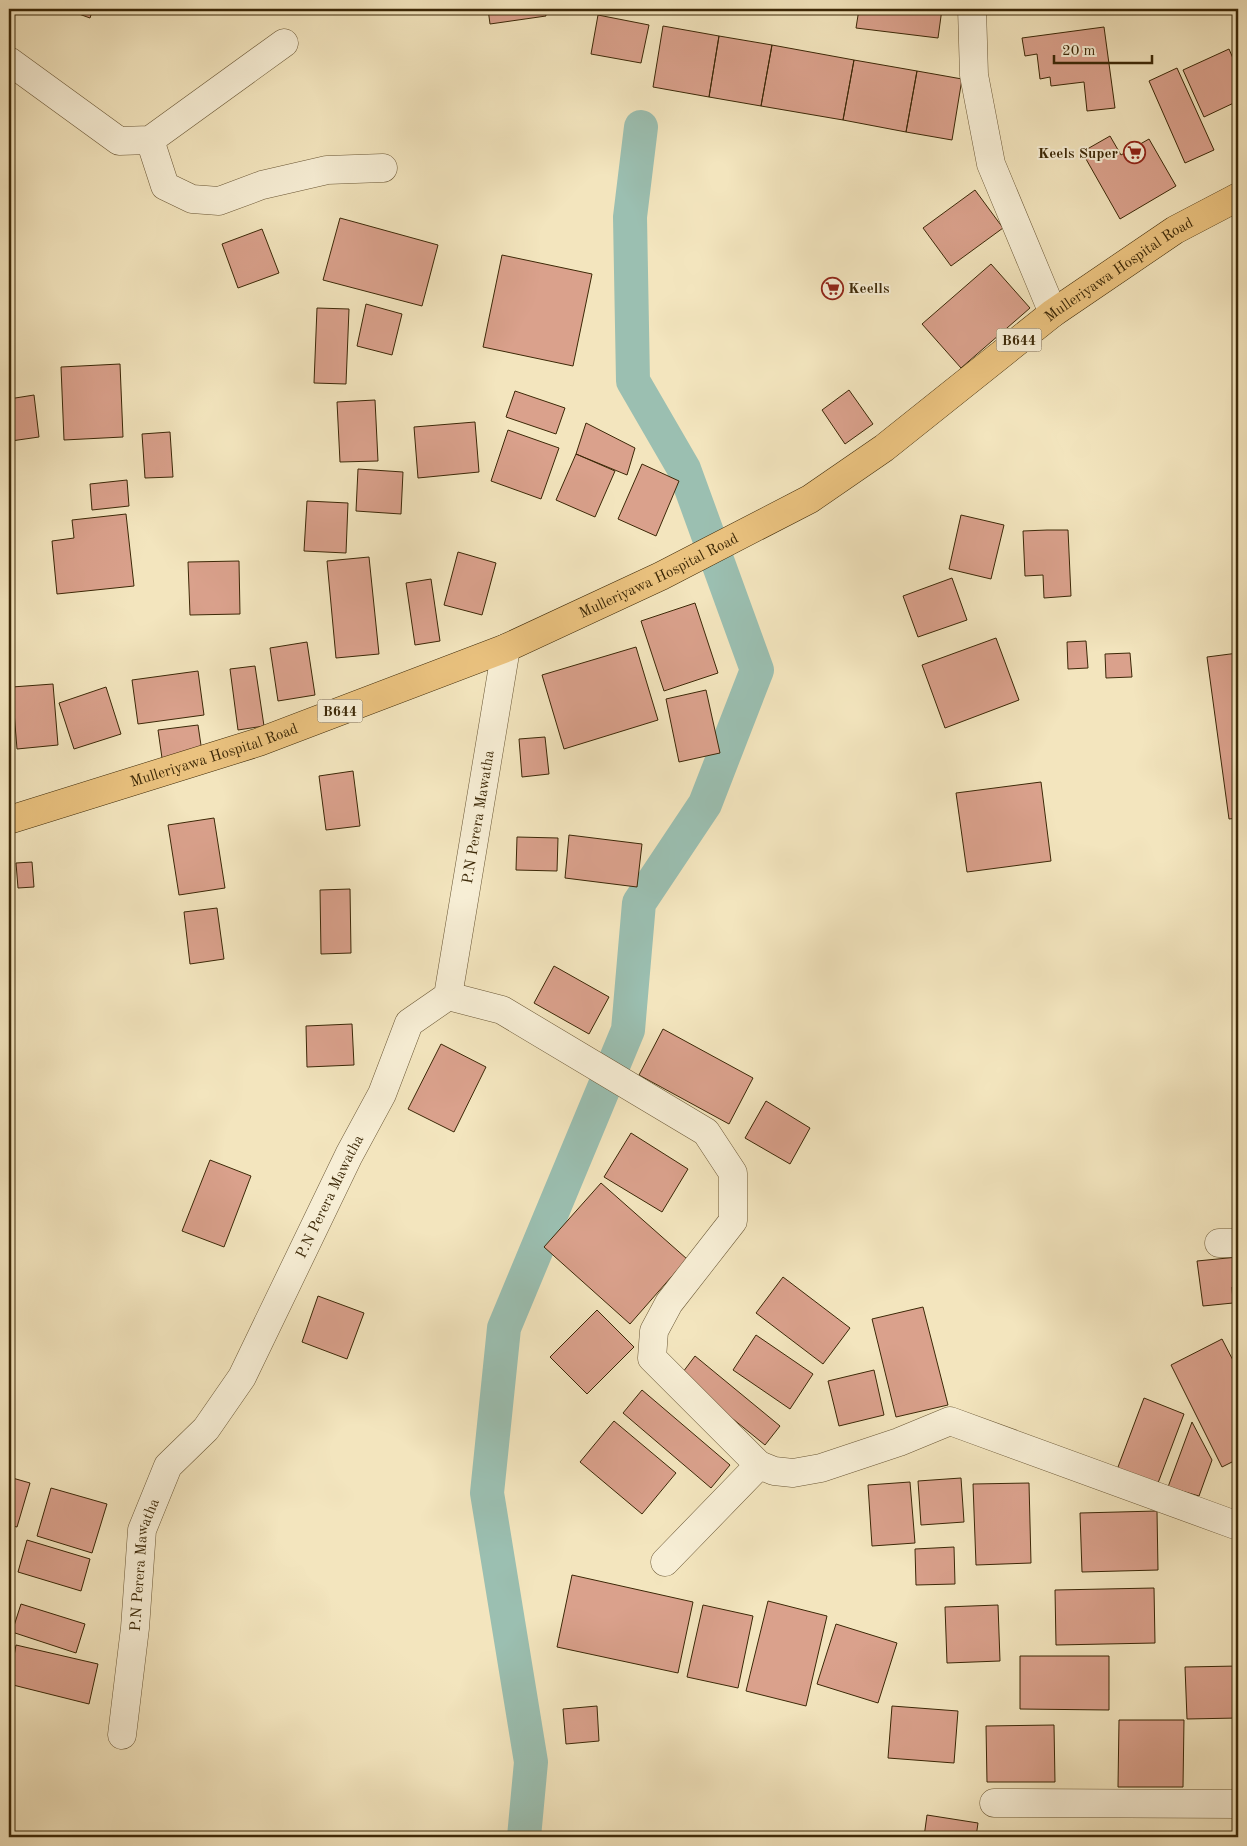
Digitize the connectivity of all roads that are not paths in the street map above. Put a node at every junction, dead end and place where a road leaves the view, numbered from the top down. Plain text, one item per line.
1 (972, 9) edge
2 (284, 43) dead end
3 (9, 61) edge
4 (150, 140) junction
5 (383, 168) dead end
6 (1238, 197) edge
7 (1053, 313) junction
8 (506, 648) junction
9 (9, 820) edge
10 (448, 996) junction
11 (759, 1465) junction
12 (1238, 1526) edge
13 (665, 1562) dead end
14 (122, 1735) dead end
15 (994, 1804) dead end
16 (1238, 1804) edge

1 - 7 street
2 - 4 street
3 - 4 street
4 - 5 street
6 - 7 main road, Mulleriyawa Hospital Road / B644
7 - 8 main road, Mulleriyawa Hospital Road / B644
8 - 9 main road, Mulleriyawa Hospital Road / B644
8 - 10 street, P.N Perera Mawatha
10 - 11 street
10 - 14 street, P.N Perera Mawatha
11 - 12 street
11 - 13 street
15 - 16 street

